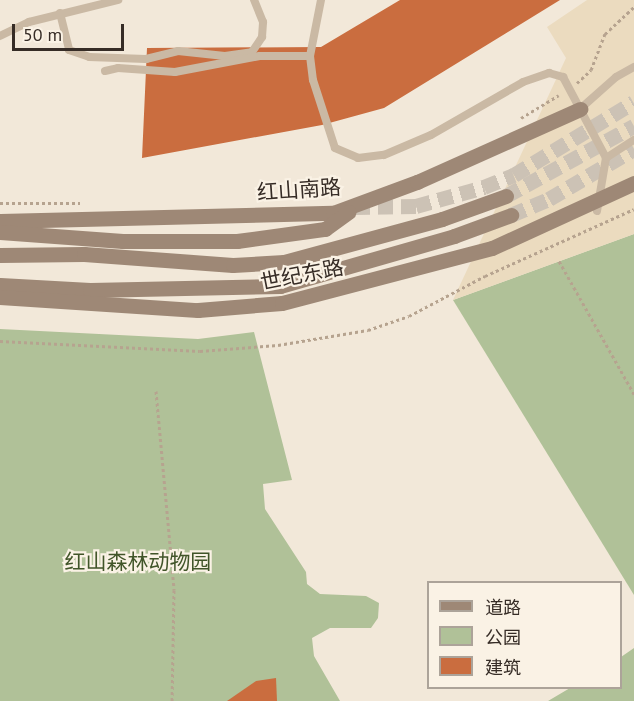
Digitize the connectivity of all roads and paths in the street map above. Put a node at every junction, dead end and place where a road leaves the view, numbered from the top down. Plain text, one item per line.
1 (118, 0) edge
2 (254, 0) edge
3 (321, 0) edge
4 (60, 13) junction
5 (0, 36) edge
6 (310, 56) junction
7 (634, 67) edge
8 (105, 71) dead end
9 (580, 109) junction
10 (634, 140) edge
11 (606, 158) junction
12 (634, 183) edge
13 (506, 196) tunnel mouth
14 (597, 206) junction
15 (355, 207) junction
16 (634, 209) edge
17 (511, 215) tunnel mouth
18 (0, 221) edge
19 (0, 232) edge
20 (0, 255) edge
21 (559, 261) dead end
22 (0, 285) edge
23 (0, 297) edge
24 (0, 341) edge
25 (156, 392) dead end
26 (634, 394) edge
27 (172, 701) edge

1 - 4 lane
2 - 4 lane
3 - 6 lane
4 - 5 lane
6 - 8 lane
6 - 9 lane
7 - 9 lane
9 - 11 lane
9 - 15 main road, 红山南路
10 - 11 lane
11 - 14 lane
12 - 14 main road, 世纪东路
13 - 20 main road
14 - 23 main road, 世纪东路
15 - 18 main road, 红山南路
15 - 19 main road, 世纪东路
16 - 24 path
17 - 22 main road
21 - 26 path
25 - 27 path

